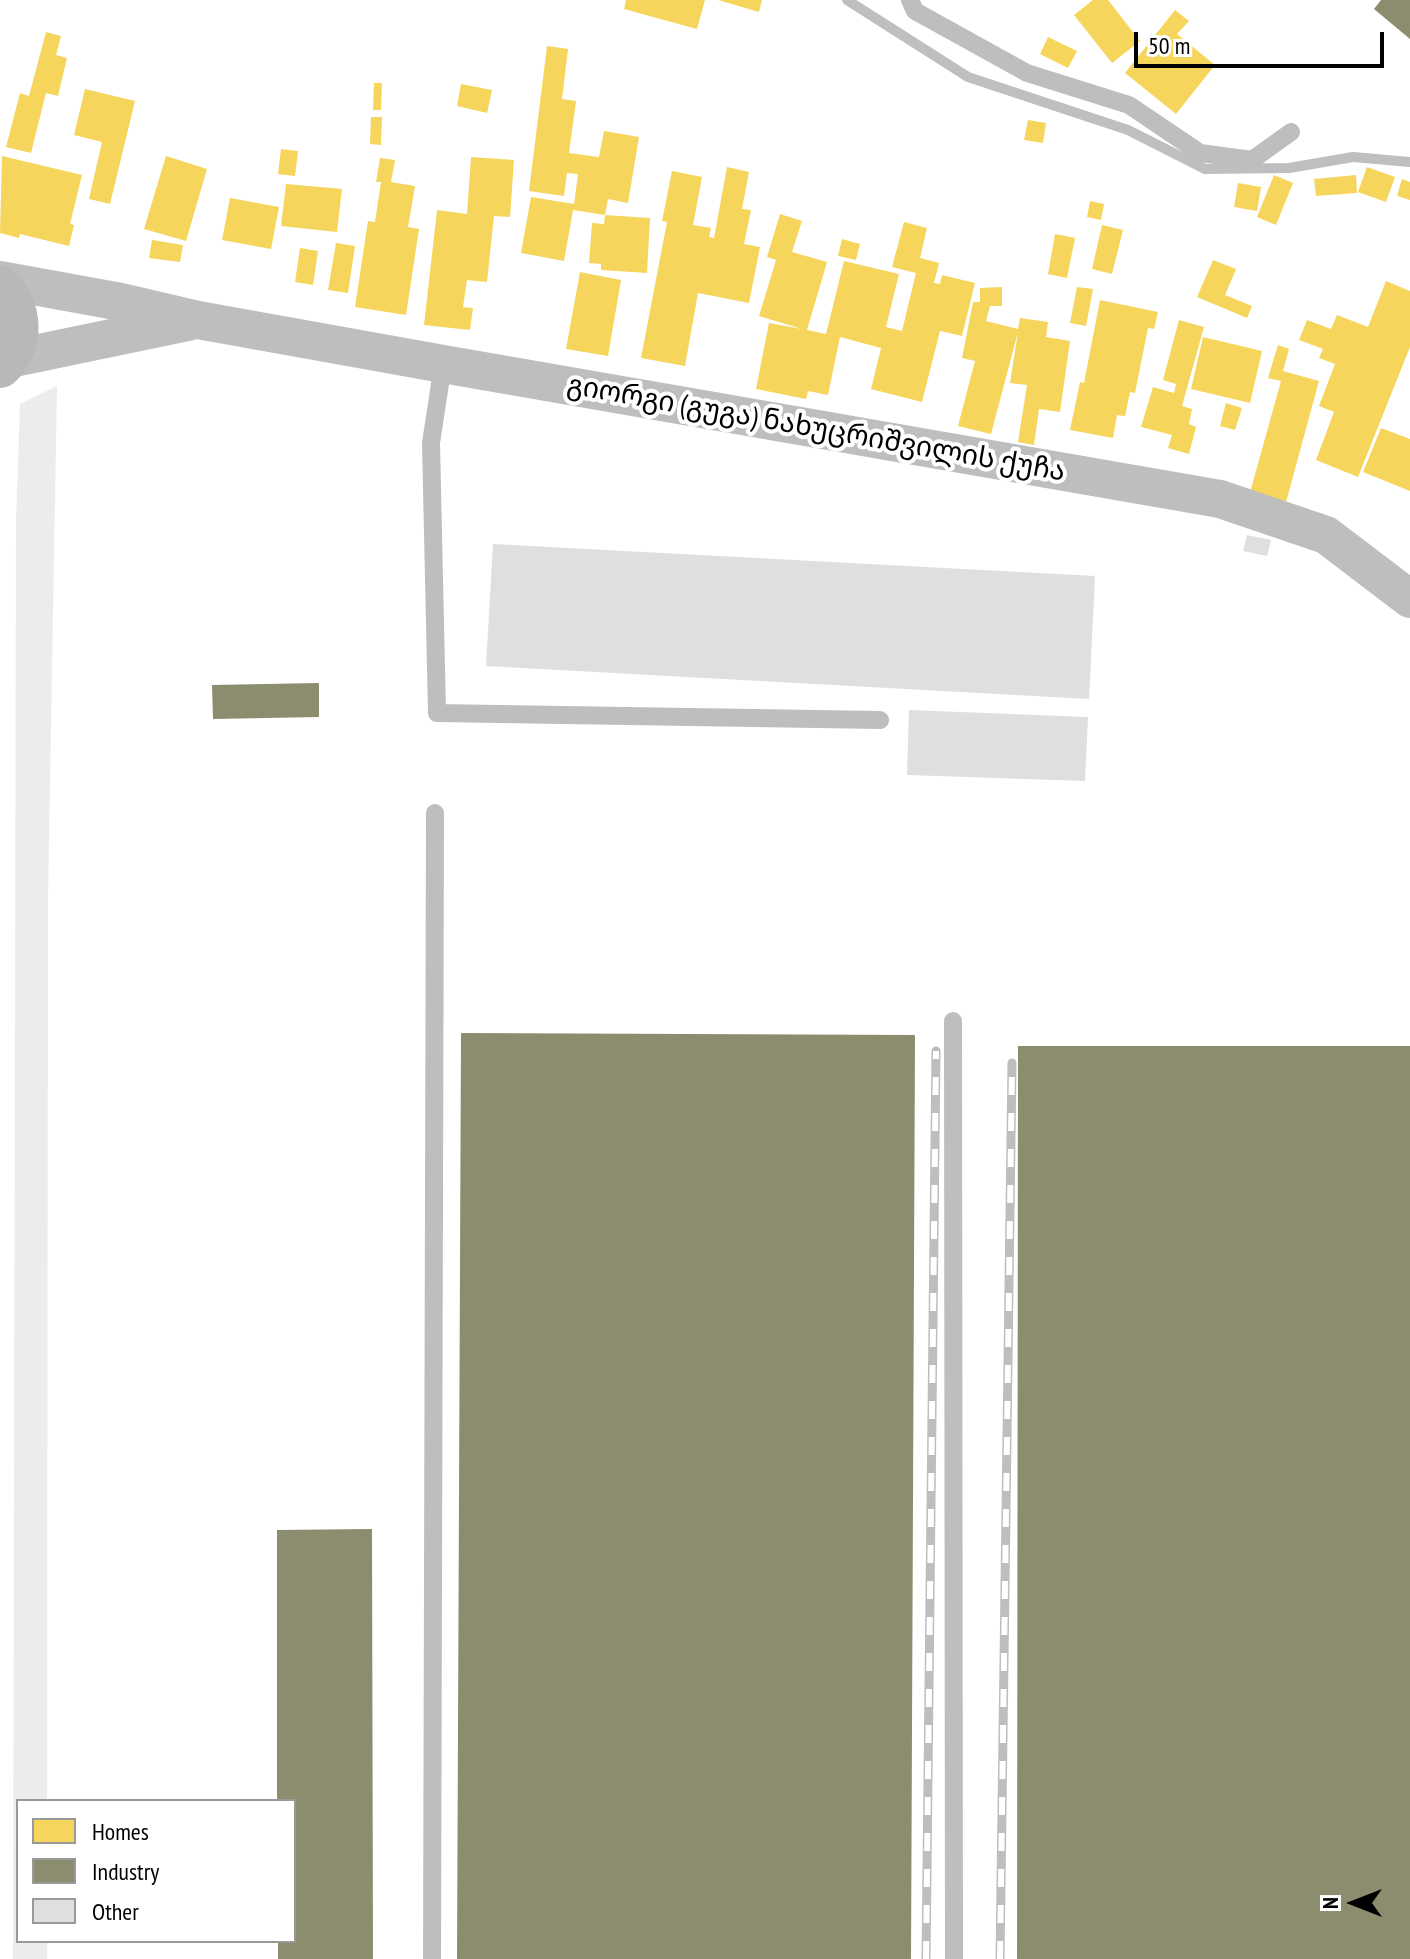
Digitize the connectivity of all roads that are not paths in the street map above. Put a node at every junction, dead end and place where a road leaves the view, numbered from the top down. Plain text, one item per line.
1 (910, 0) edge
2 (1291, 132) dead end
3 (0, 280) edge
4 (0, 288) edge
5 (198, 320) junction
6 (3, 363) edge
7 (443, 364) junction
8 (1410, 599) edge
9 (880, 720) dead end
10 (435, 813) dead end
11 (953, 1021) dead end
12 (432, 1959) edge
13 (954, 1959) edge

1 - 2 lane
3 - 5 street, გიორგი (გუგა) ნახუცრიშვილის ქუჩა
4 - 6 street
5 - 6 street, გიორგი (გუგა) ნახუცრიშვილის ქუჩა
5 - 7 street, გიორგი (გუგა) ნახუცრიშვილის ქუჩა
7 - 8 street, გიორგი (გუგა) ნახუცრიშვილის ქუჩა
7 - 9 lane
10 - 12 lane
11 - 13 lane

